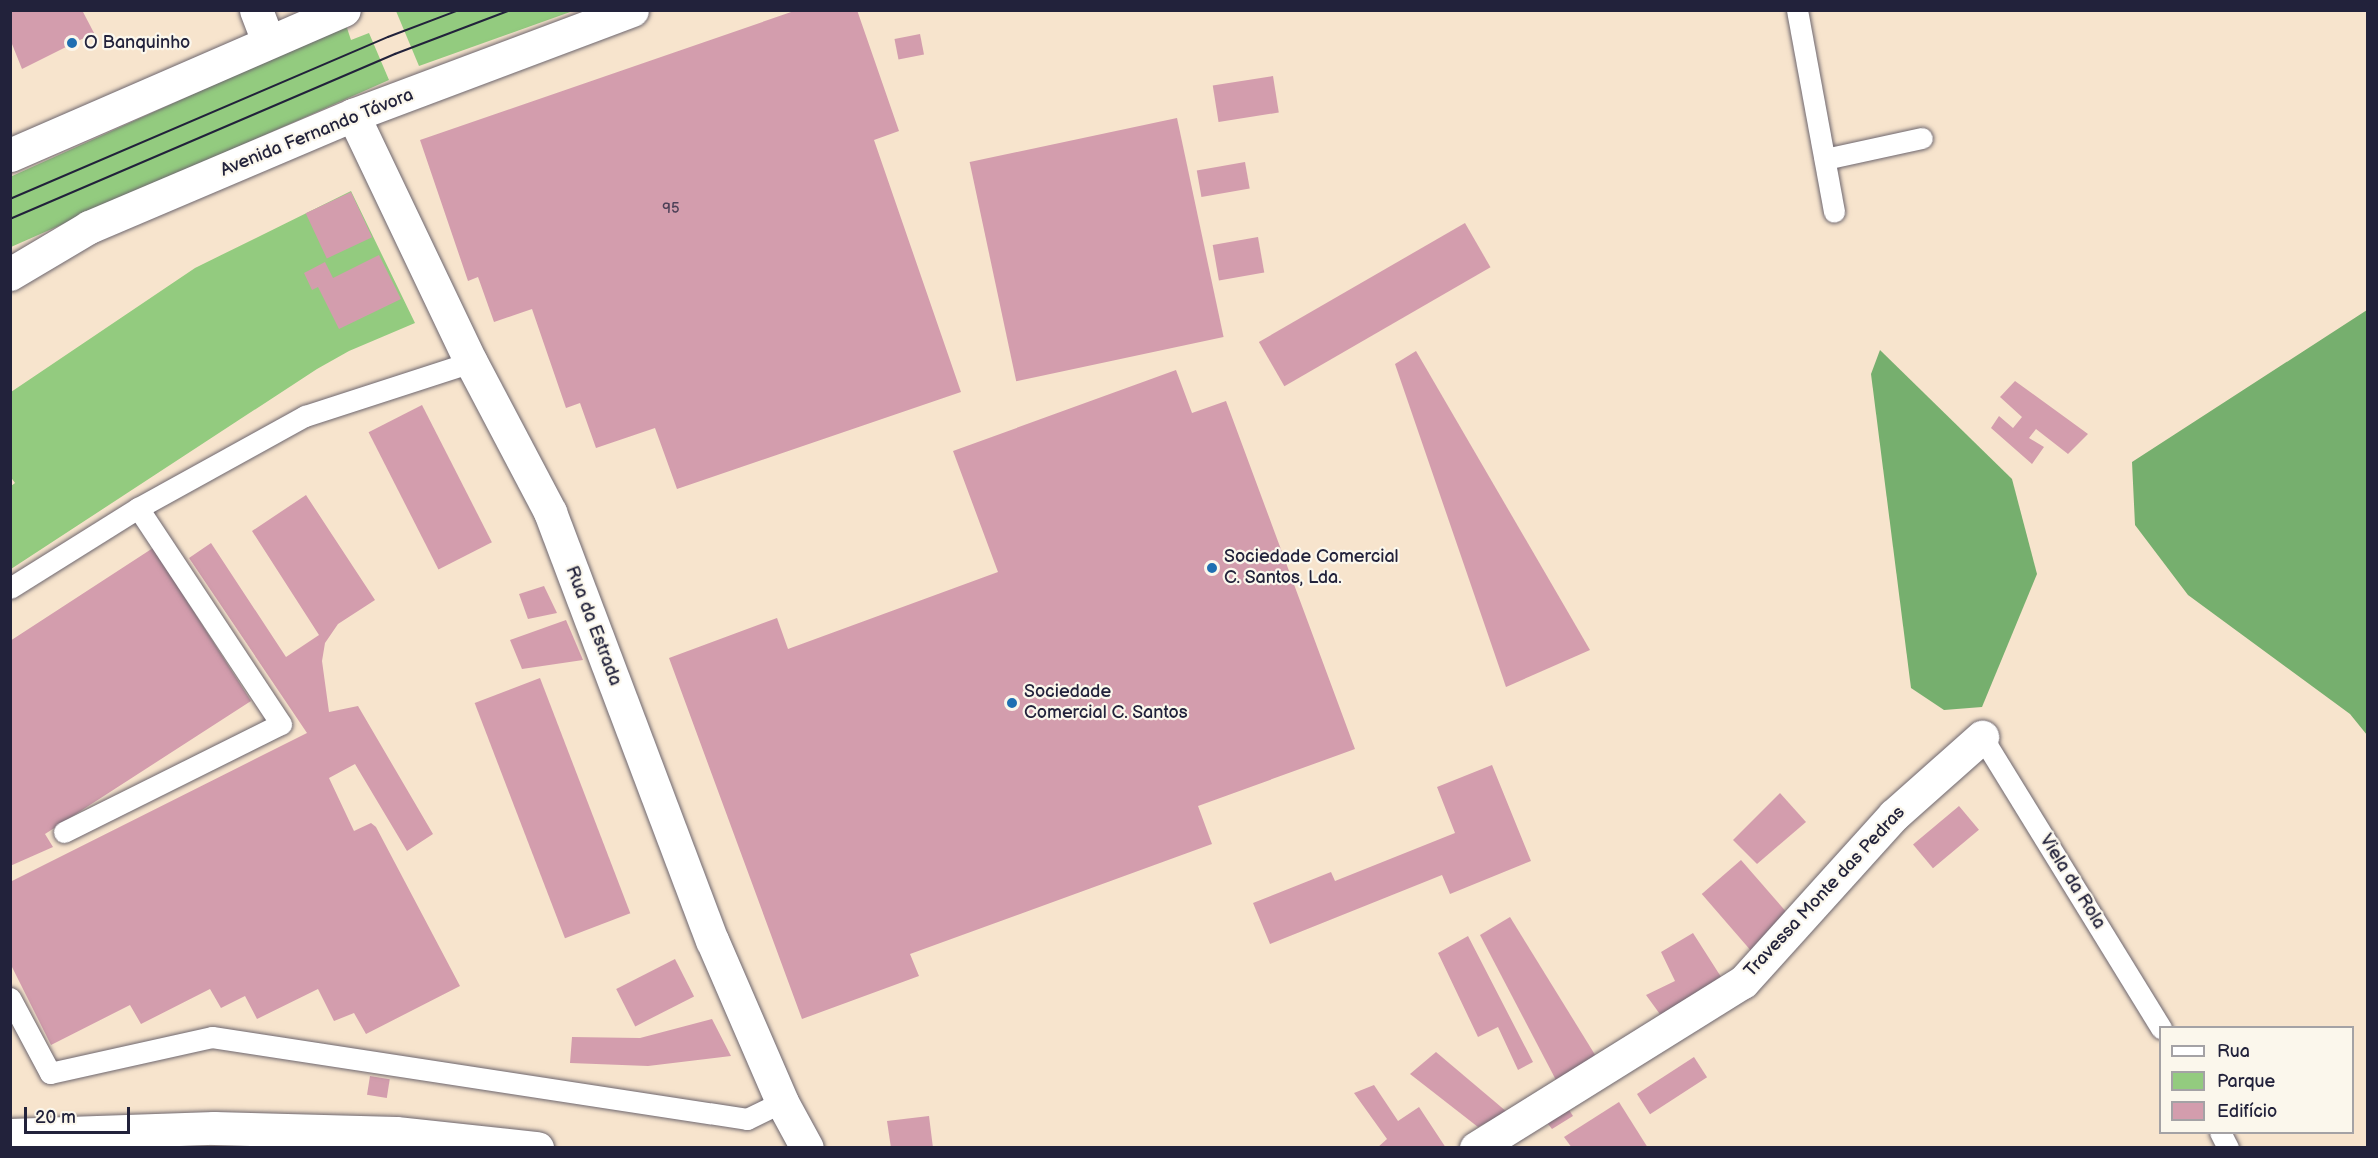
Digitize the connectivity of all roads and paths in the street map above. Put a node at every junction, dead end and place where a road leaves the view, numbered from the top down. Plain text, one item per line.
1 (256, 10) edge
2 (344, 10) edge
3 (632, 10) edge
4 (1797, 10) edge
5 (268, 42) junction
6 (353, 115) junction
7 (1922, 138) dead end
8 (10, 155) edge
9 (1825, 159) junction
10 (1834, 212) dead end
11 (10, 274) edge
12 (471, 362) junction
13 (138, 508) junction
14 (10, 588) edge
15 (1982, 737) joint
16 (64, 832) dead end
17 (10, 998) edge
18 (2160, 1026) edge
19 (782, 1102) junction
20 (2221, 1134) edge
21 (10, 1135) edge
22 (537, 1148) edge
23 (807, 1148) edge
24 (1476, 1148) edge
25 (2228, 1148) edge

1 - 5 street
2 - 5 street
3 - 6 street, Avenida Fernando Távora
4 - 9 lane
5 - 8 street
6 - 11 street, Avenida Fernando Távora
6 - 12 street, Rua da Estrada
7 - 9 lane
9 - 10 lane
12 - 13 lane
12 - 19 street, Rua da Estrada
13 - 14 lane
13 - 16 lane
15 - 18 lane, Viela da Rola
15 - 24 street, Travessa Monte das Pedras
17 - 19 lane
19 - 23 street, Rua da Estrada
20 - 25 lane
21 - 22 street

